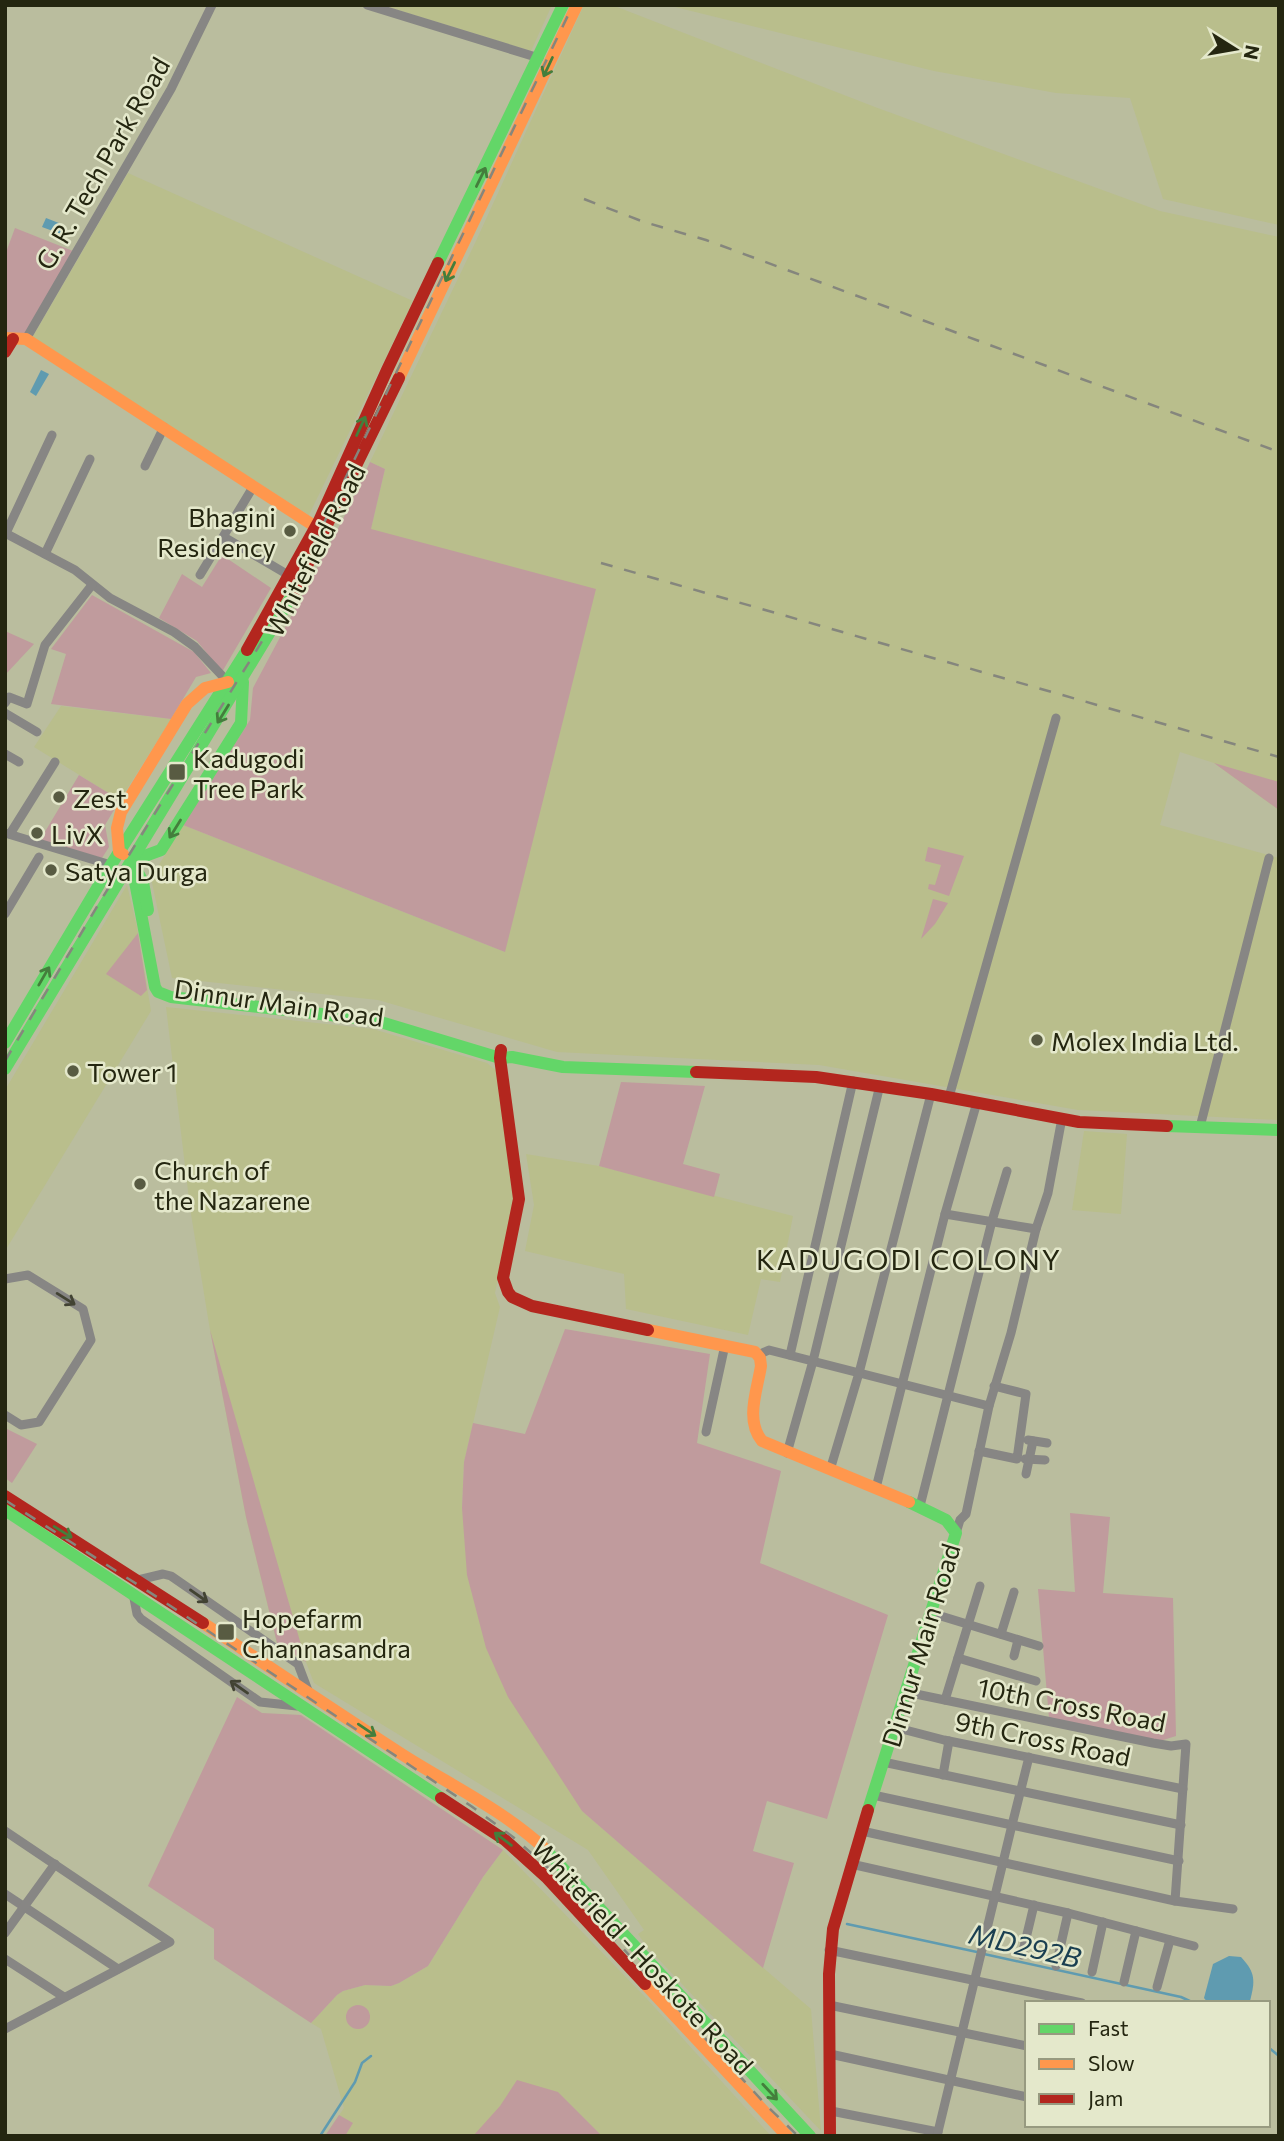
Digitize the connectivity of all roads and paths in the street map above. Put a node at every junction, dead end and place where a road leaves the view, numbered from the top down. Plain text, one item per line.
1 (212, 5) edge
2 (367, 5) edge
3 (563, 5) edge
4 (577, 5) edge
5 (539, 58) junction
6 (15, 339) edge
7 (5, 352) edge
8 (164, 427) junction
9 (52, 435) dead end
10 (90, 460) dead end
11 (145, 466) dead end
12 (253, 487) junction
13 (316, 527) junction
14 (6, 533) edge
15 (224, 537) junction
16 (45, 554) junction
17 (200, 575) dead end
18 (290, 576) junction
19 (92, 585) junction
20 (228, 682) junction
21 (243, 682) junction
22 (7, 700) edge
23 (5, 713) edge
24 (1056, 718) dead end
25 (37, 732) dead end
26 (5, 754) edge
27 (19, 762) dead end
28 (55, 762) dead end
29 (8, 833) edge
30 (119, 852) junction
31 (39, 857) dead end
32 (1269, 858) dead end
33 (131, 861) junction
34 (111, 864) junction
35 (6, 909) edge
36 (7, 1037) edge
37 (505, 1055) junction
38 (5, 1069) edge
39 (853, 1081) junction
40 (880, 1085) junction
41 (931, 1094) junction
42 (949, 1097) junction
43 (977, 1102) junction
44 (1062, 1118) junction
45 (1200, 1127) junction
46 (1279, 1130) edge
47 (1007, 1171) dead end
48 (945, 1214) junction
49 (992, 1221) junction
50 (1036, 1228) junction
51 (5, 1279) edge
52 (725, 1345) junction
53 (758, 1355) junction
54 (790, 1355) junction
55 (813, 1361) junction
56 (859, 1373) junction
57 (901, 1383) junction
58 (994, 1386) junction
59 (949, 1395) junction
60 (989, 1406) junction
61 (5, 1415) edge
62 (706, 1432) dead end
63 (1020, 1440) junction
64 (1033, 1441) junction
65 (1047, 1443) dead end
66 (979, 1451) junction
67 (787, 1453) junction
68 (1017, 1459) junction
69 (1030, 1459) junction
70 (1045, 1461) dead end
71 (830, 1470) junction
72 (1026, 1474) dead end
73 (876, 1488) junction
74 (5, 1496) edge
75 (920, 1506) junction
76 (5, 1510) edge
77 (956, 1533) junction
78 (138, 1580) junction
79 (980, 1586) dead end
80 (1014, 1592) dead end
81 (133, 1593) junction
82 (931, 1613) junction
83 (969, 1624) junction
84 (1001, 1634) junction
85 (1018, 1640) junction
86 (1039, 1646) dead end
87 (1014, 1656) dead end
88 (958, 1658) junction
89 (1036, 1681) dead end
90 (906, 1692) junction
91 (309, 1693) junction
92 (945, 1700) junction
93 (302, 1706) junction
94 (894, 1727) junction
95 (949, 1741) junction
96 (1029, 1757) junction
97 (883, 1762) junction
98 (943, 1775) junction
99 (1183, 1789) junction
100 (1021, 1791) junction
101 (873, 1795) junction
102 (1012, 1825) junction
103 (1181, 1825) junction
104 (5, 1831) edge
105 (862, 1831) junction
106 (536, 1840) junction
107 (522, 1854) junction
108 (1179, 1861) junction
109 (1005, 1863) junction
110 (55, 1864) junction
111 (851, 1864) junction
112 (5, 1894) edge
113 (996, 1897) junction
114 (1175, 1901) junction
115 (1034, 1905) junction
116 (24, 1907) junction
117 (1233, 1909) dead end
118 (1068, 1913) junction
119 (1103, 1922) junction
120 (1136, 1931) junction
121 (5, 1933) edge
122 (1170, 1940) junction
123 (1194, 1946) dead end
124 (830, 1950) junction
125 (1022, 1955) dead end
126 (5, 1959) edge
127 (1056, 1966) dead end
128 (118, 1969) junction
129 (1092, 1972) dead end
130 (975, 1980) junction
131 (1124, 1982) dead end
132 (1157, 1987) dead end
133 (673, 1989) junction
134 (64, 1997) junction
135 (659, 1999) junction
136 (1073, 2001) edge
137 (829, 2005) junction
138 (6, 2028) edge
139 (962, 2032) junction
140 (1025, 2046) edge
141 (830, 2054) junction
142 (951, 2080) junction
143 (1025, 2097) edge
144 (831, 2111) junction
145 (937, 2134) edge
146 (787, 2136) edge
147 (810, 2136) edge
148 (830, 2136) edge

1 - 6 street, G. R. Tech Park Road
2 - 5 street
3 - 5 main road, Whitefield Road
4 -> 21 main road, Whitefield Road
13 -> 5 main road, Whitefield Road
6 - 7 main road
6 - 8 main road
8 - 11 street
8 - 12 main road
9 - 14 street
10 - 16 street
12 - 13 main road
12 - 15 street
13 - 18 main road, Whitefield Road
14 - 16 street
15 - 17 street
15 - 18 street
16 - 19 street
18 - 20 main road, Whitefield Road
19 - 20 street
19 - 22 street
20 - 30 main road, Whitefield Road
20 - 30 main road
21 -> 33 main road, Whitefield Road
21 -> 33 main road
23 - 25 street
24 - 42 street
26 - 27 street
28 - 29 street
29 - 34 street
30 - 33 main road
30 - 34 main road, Whitefield Road
31 - 35 street
32 - 45 street
33 - 37 main road, Dinnur Main Road
33 - 38 main road, Whitefield Road
36 -> 34 main road, Whitefield Road
37 - 39 main road, Dinnur Main Road
37 - 52 main road
39 - 40 main road, Dinnur Main Road
39 - 54 street
40 - 41 main road, Dinnur Main Road
40 - 55 street
41 - 42 main road, Dinnur Main Road
41 - 56 street
42 - 43 main road, Dinnur Main Road
43 - 44 main road, Dinnur Main Road
43 - 48 street
44 - 45 main road, Dinnur Main Road
44 - 50 street
45 - 46 main road, Dinnur Main Road
47 - 49 street
48 - 49 street
48 - 57 street
49 - 50 street
49 - 59 street
50 - 58 street
51 -> 61 street
52 - 53 main road
52 - 62 street
53 - 54 street
53 - 67 main road, Dinnur Main Road
54 - 55 street
55 - 56 street
55 - 67 street
56 - 57 street
56 - 71 street
57 - 59 street
57 - 73 street
58 - 60 street
58 - 63 street
59 - 60 street
59 - 75 street
60 - 66 street
63 - 64 street
63 - 68 street
64 - 65 street
64 - 69 street
66 - 68 street
66 - 77 street
67 - 71 main road, Dinnur Main Road
68 - 69 street
69 - 70 street
69 - 72 street
71 - 73 main road, Dinnur Main Road
73 - 75 main road, Dinnur Main Road
74 -> 78 main road, Whitefield - Hoskote Road
75 - 77 main road, Dinnur Main Road
76 - 81 main road, Whitefield - Hoskote Road
77 - 82 main road, Dinnur Main Road
78 - 91 main road, Whitefield - Hoskote Road
78 -> 91 street
79 - 83 street
80 - 84 street
81 - 93 main road, Whitefield - Hoskote Road
93 -> 81 street
82 - 83 street
82 - 90 main road, Dinnur Main Road
83 - 84 street
83 - 88 street
84 - 85 street
85 - 86 street
85 - 87 street
88 - 89 street
88 - 92 street
90 - 92 street, 10th Cross Road
90 - 94 main road, Dinnur Main Road
91 -> 106 main road, Whitefield - Hoskote Road
92 - 99 street, 10th Cross Road
107 -> 93 main road, Whitefield - Hoskote Road
94 - 95 street, 9th Cross Road
94 - 97 main road, Dinnur Main Road
95 - 96 street, 9th Cross Road
95 - 98 street
96 - 99 street, 9th Cross Road
96 - 100 street
97 - 98 street
97 - 101 main road, Dinnur Main Road
98 - 100 street
99 - 103 street
100 - 102 street
100 - 103 street
101 - 102 street
101 - 105 main road, Dinnur Main Road
102 - 108 street
102 - 109 street
103 - 108 street
104 - 110 street
105 - 109 street
105 - 111 main road, Dinnur Main Road
106 - 107 main road
106 - 133 main road, Whitefield - Hoskote Road
107 - 135 main road, Whitefield - Hoskote Road
108 - 114 street
109 - 113 street
109 - 114 street
110 - 116 street
110 - 128 street
111 - 113 street
111 - 124 main road, Dinnur Main Road
112 - 116 street
113 - 115 street
113 - 130 street
114 - 117 street
115 - 118 street
115 - 125 street
116 - 121 street
116 - 128 street
118 - 119 street
118 - 127 street
119 - 120 street
119 - 129 street
120 - 122 street
120 - 131 street
122 - 123 street
122 - 132 street
124 - 130 street
124 - 137 main road, Dinnur Main Road
126 - 134 street
128 - 134 street
130 - 136 street
130 - 139 street
133 - 135 main road
133 -> 147 main road, Whitefield - Hoskote Road
134 - 138 street
135 - 146 main road, Whitefield - Hoskote Road
137 - 139 street
137 - 141 main road, Dinnur Main Road
139 - 140 street
139 - 142 street
141 - 142 street
141 - 144 main road, Dinnur Main Road
142 - 143 street
142 - 145 street
144 - 145 street
144 - 148 main road, Dinnur Main Road

